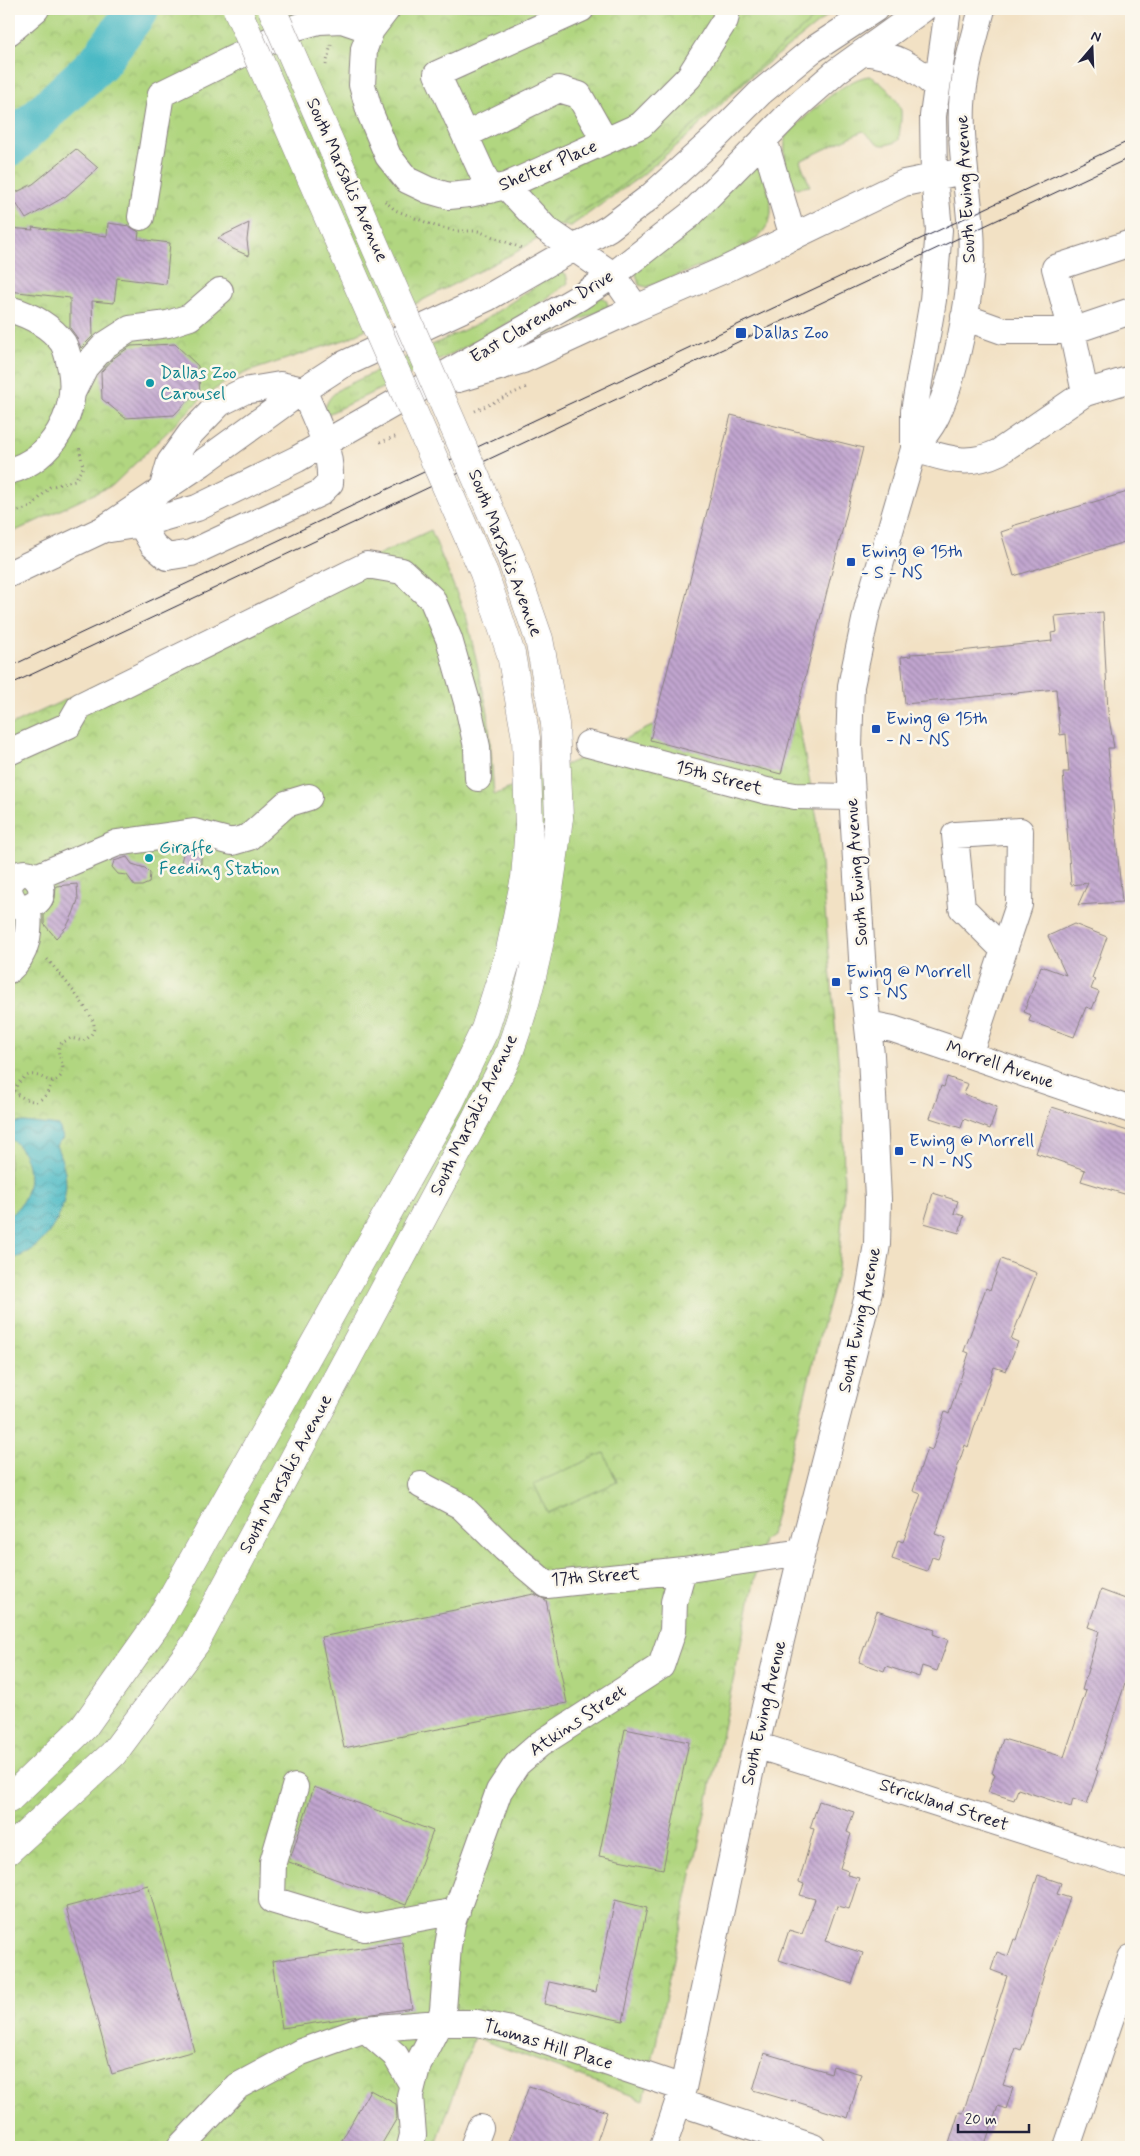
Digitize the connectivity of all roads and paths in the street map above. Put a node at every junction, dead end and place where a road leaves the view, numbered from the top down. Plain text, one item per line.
1 (36, 9) edge
2 (237, 9) edge
3 (272, 9) edge
4 (387, 9) edge
5 (581, 9) edge
6 (727, 9) edge
7 (875, 9) edge
8 (922, 9) edge
9 (948, 9) edge
10 (982, 9) edge
11 (371, 30) junction
12 (9, 32) edge
13 (862, 52) junction
14 (936, 86) junction
15 (465, 135) junction
16 (764, 139) junction
17 (605, 141) junction
18 (964, 171) junction
19 (934, 177) junction
20 (498, 188) junction
21 (141, 217) dead end
22 (793, 237) junction
23 (1131, 243) edge
24 (573, 249) junction
25 (613, 275) junction
26 (220, 291) dead end
27 (636, 308) junction
28 (9, 309) edge
29 (1131, 312) edge
30 (964, 317) junction
31 (1072, 331) junction
32 (1131, 379) edge
33 (303, 390) junction
34 (420, 390) junction
35 (72, 393) junction
36 (1085, 393) junction
37 (326, 442) junction
38 (914, 450) junction
39 (9, 471) edge
40 (162, 490) junction
41 (141, 524) junction
42 (102, 530) junction
43 (9, 574) edge
44 (588, 744) dead end
45 (9, 752) edge
46 (478, 778) dead end
47 (309, 796) dead end
48 (852, 797) junction
49 (36, 877) junction
50 (9, 886) edge
51 (28, 906) junction
52 (1004, 950) dead end
53 (9, 970) edge
54 (59, 972) dead end
55 (868, 1024) junction
56 (970, 1055) junction
57 (53, 1081) junction
58 (13, 1093) junction
59 (9, 1099) edge
60 (1131, 1110) edge
61 (422, 1485) dead end
62 (802, 1552) junction
63 (683, 1570) junction
64 (756, 1745) junction
65 (295, 1788) dead end
66 (9, 1799) edge
67 (10, 1849) edge
68 (1131, 1865) edge
69 (457, 1911) junction
70 (1131, 1958) edge
71 (439, 2023) junction
72 (365, 2029) junction
73 (412, 2084) junction
74 (680, 2095) junction
75 (180, 2147) edge
76 (410, 2147) edge
77 (663, 2147) edge
78 (813, 2147) edge
79 (1067, 2147) edge

1 - 12 street
2 - 66 main road, South Marsalis Avenue, bridge
3 - 67 main road, South Marsalis Avenue, bridge
4 - 11 street, Shelter Place
5 - 15 street
6 - 17 street, Shelter Place
7 - 24 street, East Clarendon Drive
8 - 13 street, East Clarendon Drive
9 - 14 street, South Ewing Avenue
10 - 18 street, South Ewing Avenue
11 - 20 street, Shelter Place
11 - 21 street
13 - 14 street
13 - 16 street, East Clarendon Drive
14 - 19 street, South Ewing Avenue
15 - 17 street
15 - 20 street
16 - 22 street
16 - 25 street, East Clarendon Drive
17 - 20 street, Shelter Place
18 - 19 street
18 - 30 street, South Ewing Avenue
19 - 22 street
19 - 38 street, South Ewing Avenue
20 - 24 street
22 - 27 street
23 - 31 street
24 - 25 street
24 - 33 street, East Clarendon Drive
25 - 27 street
25 - 34 street, East Clarendon Drive
26 - 35 street
27 - 34 street
28 - 35 street
29 - 31 street
30 - 31 street
30 - 38 street, South Ewing Avenue
31 - 36 street
32 - 36 street
33 - 37 street
33 - 40 street, East Clarendon Drive
33 - 40 street
34 - 37 street, East Clarendon Drive
35 - 39 street
36 - 38 street
37 - 41 street, East Clarendon Drive
37 - 41 street
38 - 48 street, South Ewing Avenue
40 - 42 street, East Clarendon Drive
41 - 42 street, East Clarendon Drive
42 - 43 street, East Clarendon Drive
44 - 48 street, 15th Street
45 - 46 street
47 - 49 street
48 - 55 street, South Ewing Avenue
49 - 50 street
49 - 51 street
50 - 51 street
51 - 53 street
52 - 56 street
54 - 57 path
55 - 56 street, Morrell Avenue
55 - 62 street, South Ewing Avenue
56 - 60 street, Morrell Avenue
57 - 58 path
57 - 58 path
58 - 59 path
61 - 63 street, 17th Street
62 - 63 street, 17th Street
62 - 64 street, South Ewing Avenue
63 - 69 street, Atkins Street
64 - 68 street, Strickland Street
64 - 74 street, South Ewing Avenue
65 - 69 street
69 - 71 street, Atkins Street
70 - 79 street
71 - 72 street, Thomas Hill Place
71 - 73 street, Atkins Street
71 - 74 street, Thomas Hill Place
72 - 73 street
72 - 75 street, Thomas Hill Place
73 - 76 street, Atkins Street
74 - 77 street, South Ewing Avenue
74 - 78 street, Thomas Hill Place

